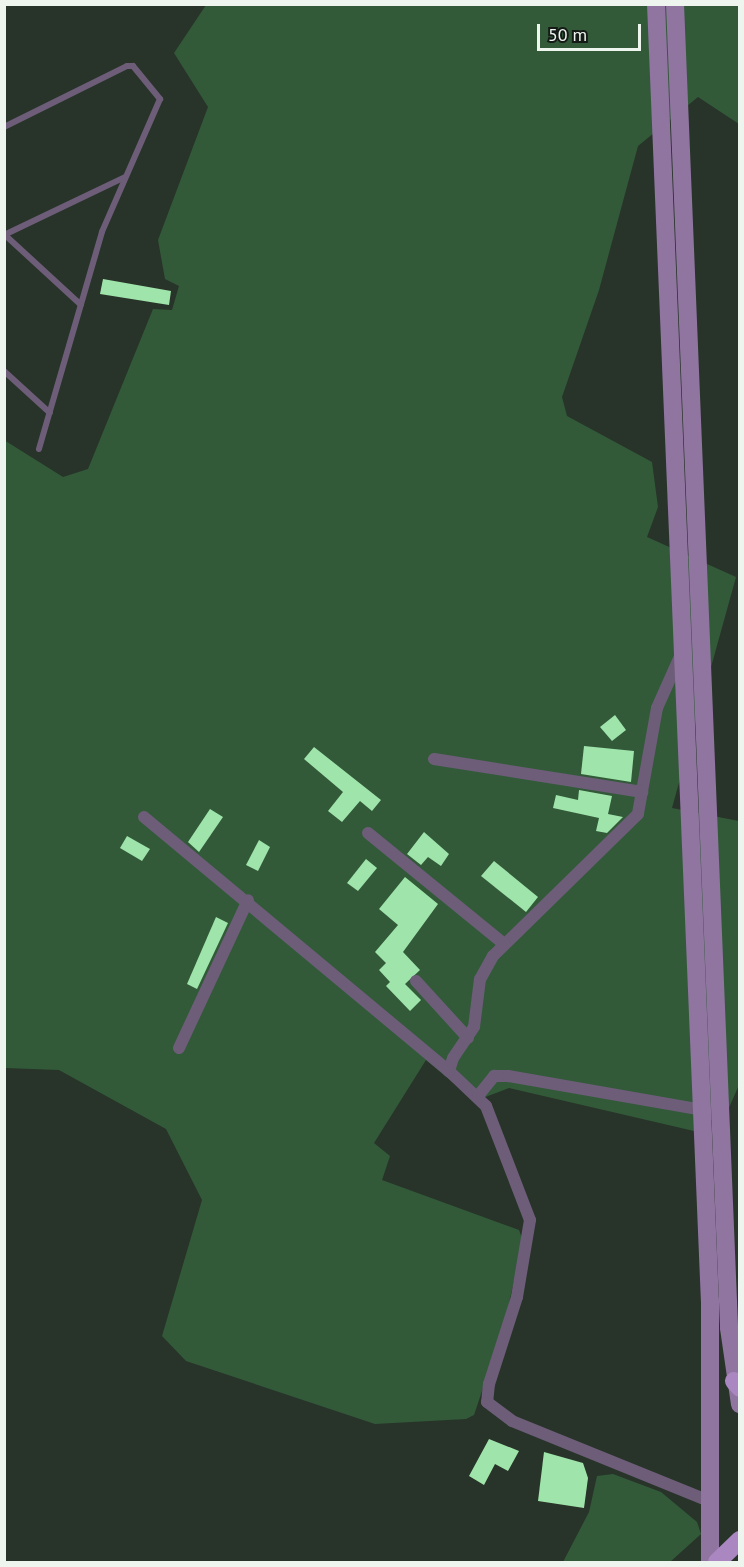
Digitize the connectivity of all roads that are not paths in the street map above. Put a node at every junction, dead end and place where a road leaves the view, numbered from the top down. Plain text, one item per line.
1 (656, 4) edge
2 (675, 4) edge
3 (4, 127) edge
4 (125, 177) junction
5 (5, 235) edge
6 (81, 304) junction
7 (4, 371) edge
8 (50, 413) junction
9 (39, 450) dead end
10 (683, 651) junction
11 (434, 759) dead end
12 (642, 792) junction
13 (144, 817) dead end
14 (368, 833) dead end
15 (248, 900) junction
16 (504, 944) junction
17 (416, 981) dead end
18 (468, 1038) junction
19 (179, 1048) dead end
20 (449, 1071) junction
21 (478, 1096) junction
22 (702, 1110) junction
23 (737, 1384) edge
24 (740, 1404) edge
25 (711, 1502) junction
26 (740, 1540) edge
27 (710, 1563) edge
28 (717, 1563) edge

1 - 10 main road
2 - 23 main road
3 - 4 lane
4 - 5 lane
4 - 6 lane
5 - 6 lane
6 - 8 lane
7 - 8 lane
8 - 9 lane
10 - 12 street
10 - 22 main road
11 - 12 street
12 - 16 street
13 - 15 street
14 - 16 street
15 - 19 street
15 - 20 street
16 - 18 street
17 - 18 street
18 - 20 street
20 - 21 street
21 - 22 street
21 - 25 street
22 - 25 main road
23 - 24 main road
25 - 27 main road
26 - 28 main road

